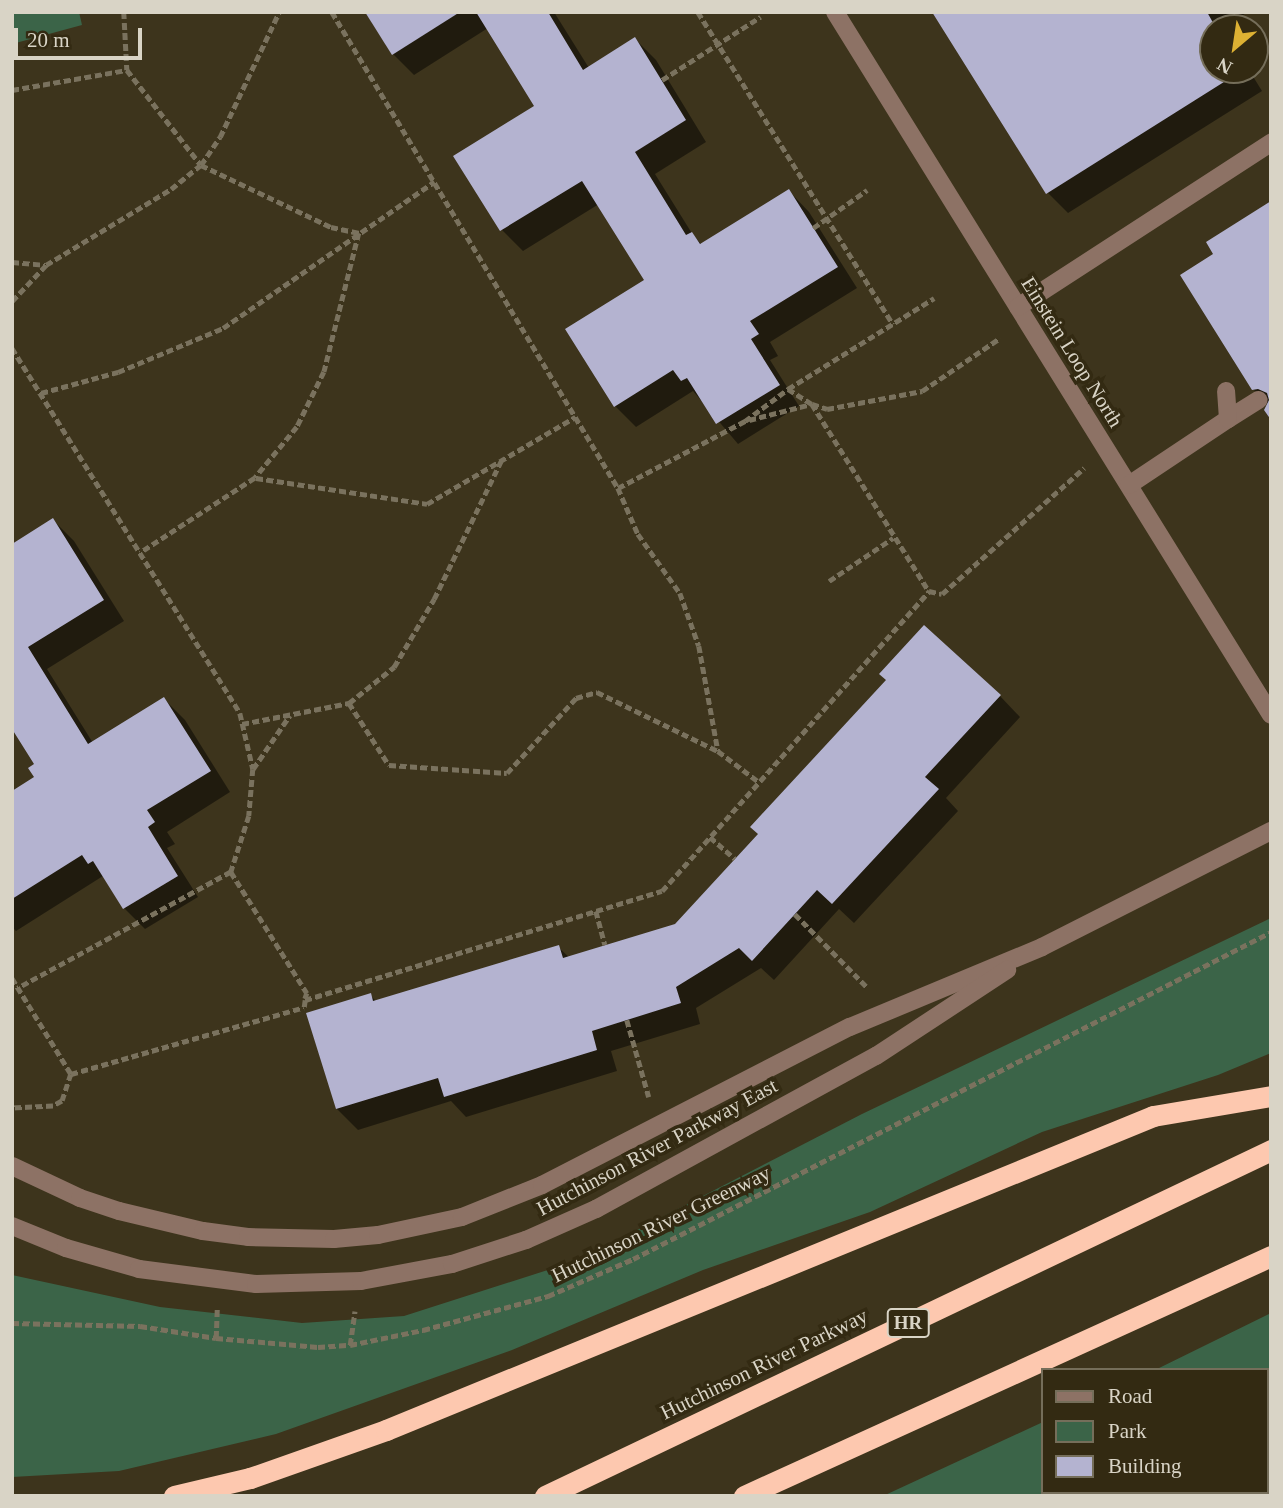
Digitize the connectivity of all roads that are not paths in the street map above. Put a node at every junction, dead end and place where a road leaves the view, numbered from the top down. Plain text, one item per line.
1 (835, 12) edge
2 (1271, 143) edge
3 (1022, 314) junction
4 (1226, 391) dead end
5 (1258, 400) dead end
6 (1228, 419) junction
7 (1129, 485) junction
8 (1271, 715) edge
9 (1271, 831) edge
10 (1042, 947) junction
11 (1271, 1096) edge
12 (1271, 1150) edge
13 (12, 1166) edge
14 (12, 1226) edge
15 (1271, 1256) edge
16 (174, 1496) edge
17 (545, 1496) edge
18 (744, 1496) edge

1 - 3 street, Einstein Loop North
2 - 3 street
3 - 7 street, Einstein Loop North
4 - 6 street
5 - 6 street
6 - 7 street
7 - 8 street, Einstein Loop North
9 - 10 street, Hutchinson River Parkway East
10 - 13 street, Hutchinson River Parkway East
10 - 14 street, Hutchinson River Parkway East
11 - 16 highway
12 - 17 highway, Hutchinson River Parkway / HR
15 - 18 highway

